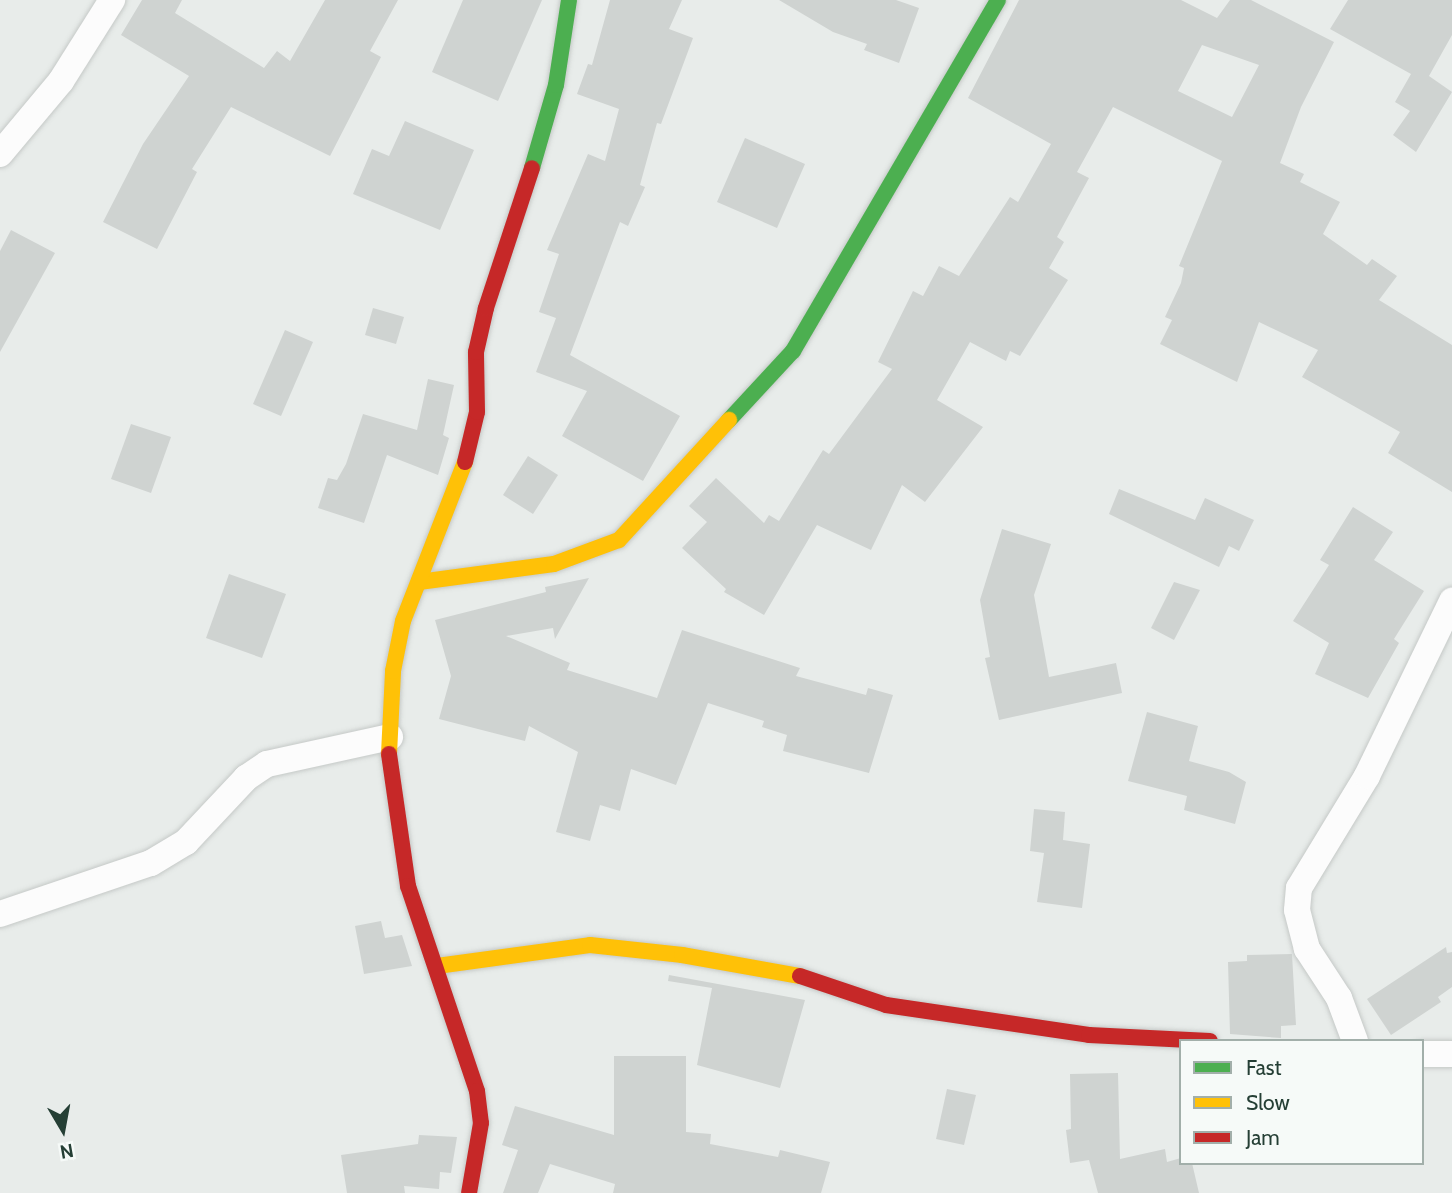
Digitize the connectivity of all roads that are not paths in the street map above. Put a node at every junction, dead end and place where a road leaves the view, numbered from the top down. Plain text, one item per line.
1 (112, 0) edge
2 (569, 0) edge
3 (998, 0) edge
4 (0, 154) edge
5 (419, 582) junction
6 (1452, 601) edge
7 (390, 737) junction
8 (0, 914) edge
9 (437, 966) junction
10 (1179, 1039) edge
11 (1354, 1039) edge
12 (1424, 1054) edge
13 (1452, 1054) edge
14 (469, 1193) edge

1 - 4 street
2 - 5 street
3 - 5 street
5 - 7 street
6 - 11 street
7 - 8 street
7 - 9 street
9 - 10 street
9 - 14 street
12 - 13 street

